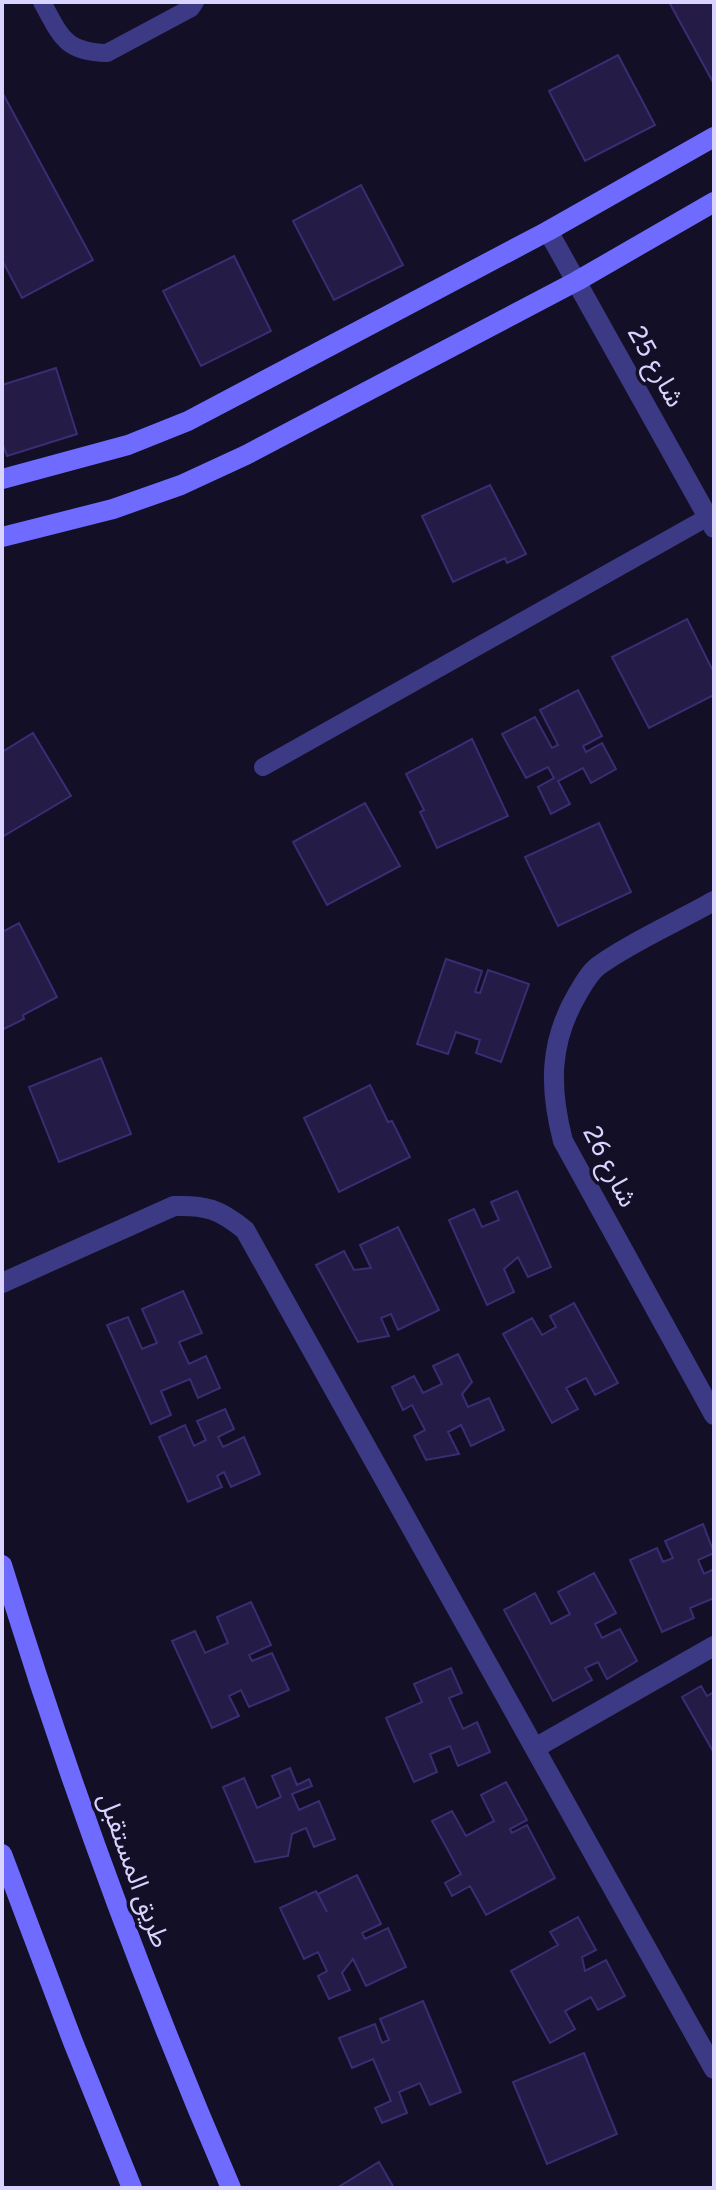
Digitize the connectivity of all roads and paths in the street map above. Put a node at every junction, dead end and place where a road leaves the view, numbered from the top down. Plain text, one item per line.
1 (42, 2) edge
2 (195, 2) edge
3 (714, 137) edge
4 (714, 202) edge
5 (548, 231) junction
6 (577, 281) junction
7 (2, 479) edge
8 (711, 523) edge
9 (2, 537) edge
10 (263, 767) dead end
11 (714, 901) edge
12 (2, 1283) edge
13 (714, 1415) edge
14 (2, 1565) edge
15 (714, 1646) edge
16 (535, 1748) junction
17 (2, 1854) edge
18 (714, 2069) edge
19 (132, 2188) edge
20 (231, 2188) edge

1 - 2 lane
3 - 5 street
4 - 6 street
5 - 6 street, شارع 25
5 - 7 street
6 - 8 street, شارع 25
6 - 9 street
8 - 10 lane
11 - 13 street, شارع 26
12 - 16 street
14 - 20 street, طريق المستقبل
15 - 16 street
16 - 18 street
17 - 19 street

